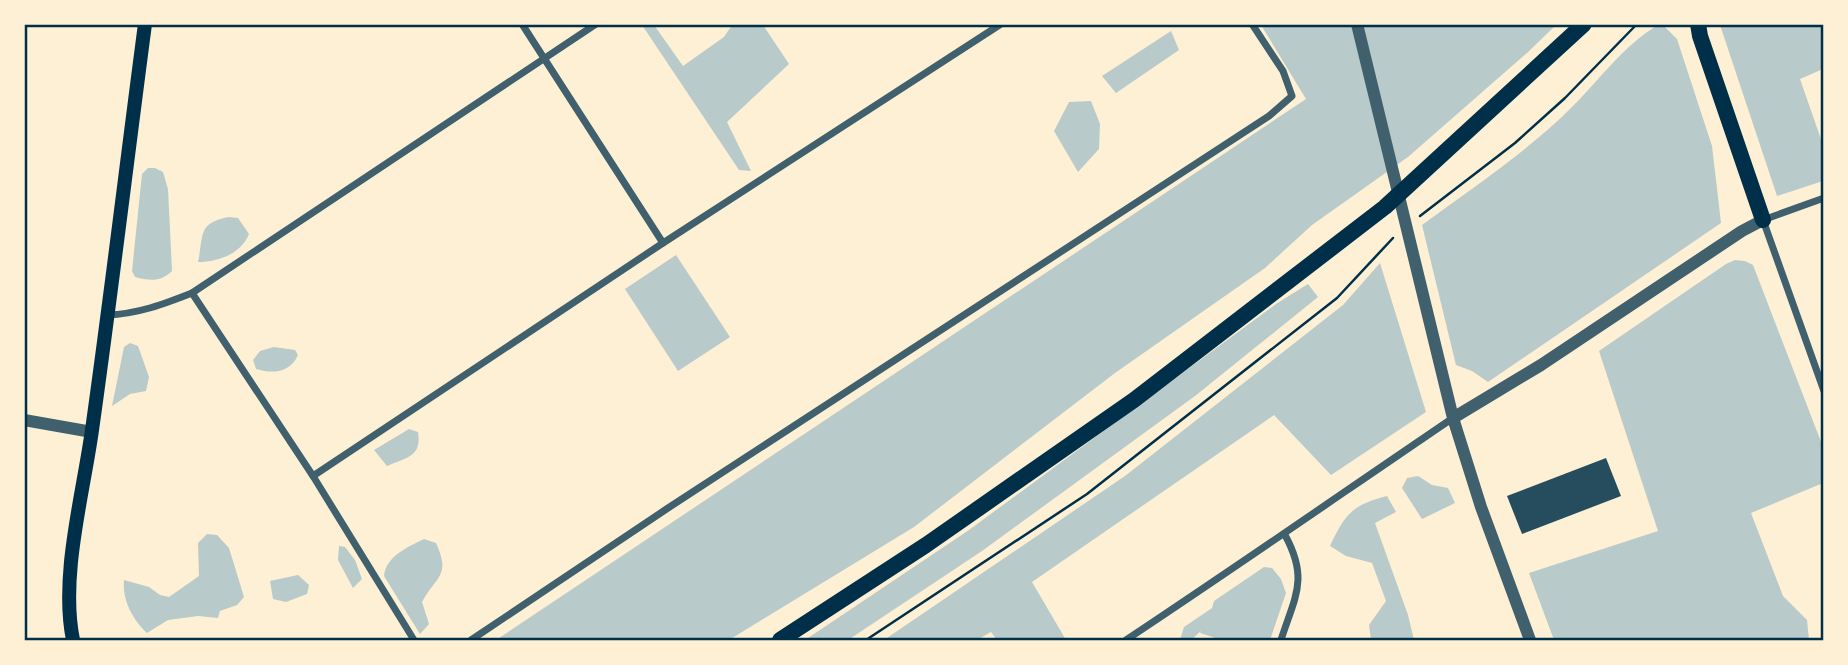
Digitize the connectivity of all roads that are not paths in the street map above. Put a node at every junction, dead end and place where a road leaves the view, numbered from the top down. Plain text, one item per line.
1 (145, 24) edge
2 (522, 24) edge
3 (596, 24) edge
4 (1000, 24) edge
5 (1252, 24) edge
6 (1356, 24) edge
7 (1584, 24) edge
8 (1696, 28) edge
9 (544, 59) junction
10 (1824, 198) edge
11 (1763, 220) junction
12 (663, 243) junction
13 (192, 293) junction
14 (107, 315) junction
15 (1824, 391) edge
16 (1453, 418) junction
17 (24, 420) edge
18 (92, 432) junction
19 (313, 476) junction
20 (1285, 535) junction
21 (73, 640) edge
22 (414, 640) edge
23 (471, 640) edge
24 (780, 640) edge
25 (1126, 640) edge
26 (1281, 640) edge
27 (1530, 640) edge

1 - 14 main road
2 - 9 street
3 - 9 street
4 - 12 street
5 - 23 street
6 - 16 street
7 - 24 main road
8 - 11 main road
9 - 12 street
9 - 13 street
10 - 11 street
11 - 15 street
11 - 16 street
12 - 19 street
13 - 14 street
13 - 19 street
14 - 18 main road
16 - 20 street
16 - 27 street
17 - 18 street
18 - 21 main road
19 - 22 street
20 - 25 street
20 - 26 street

